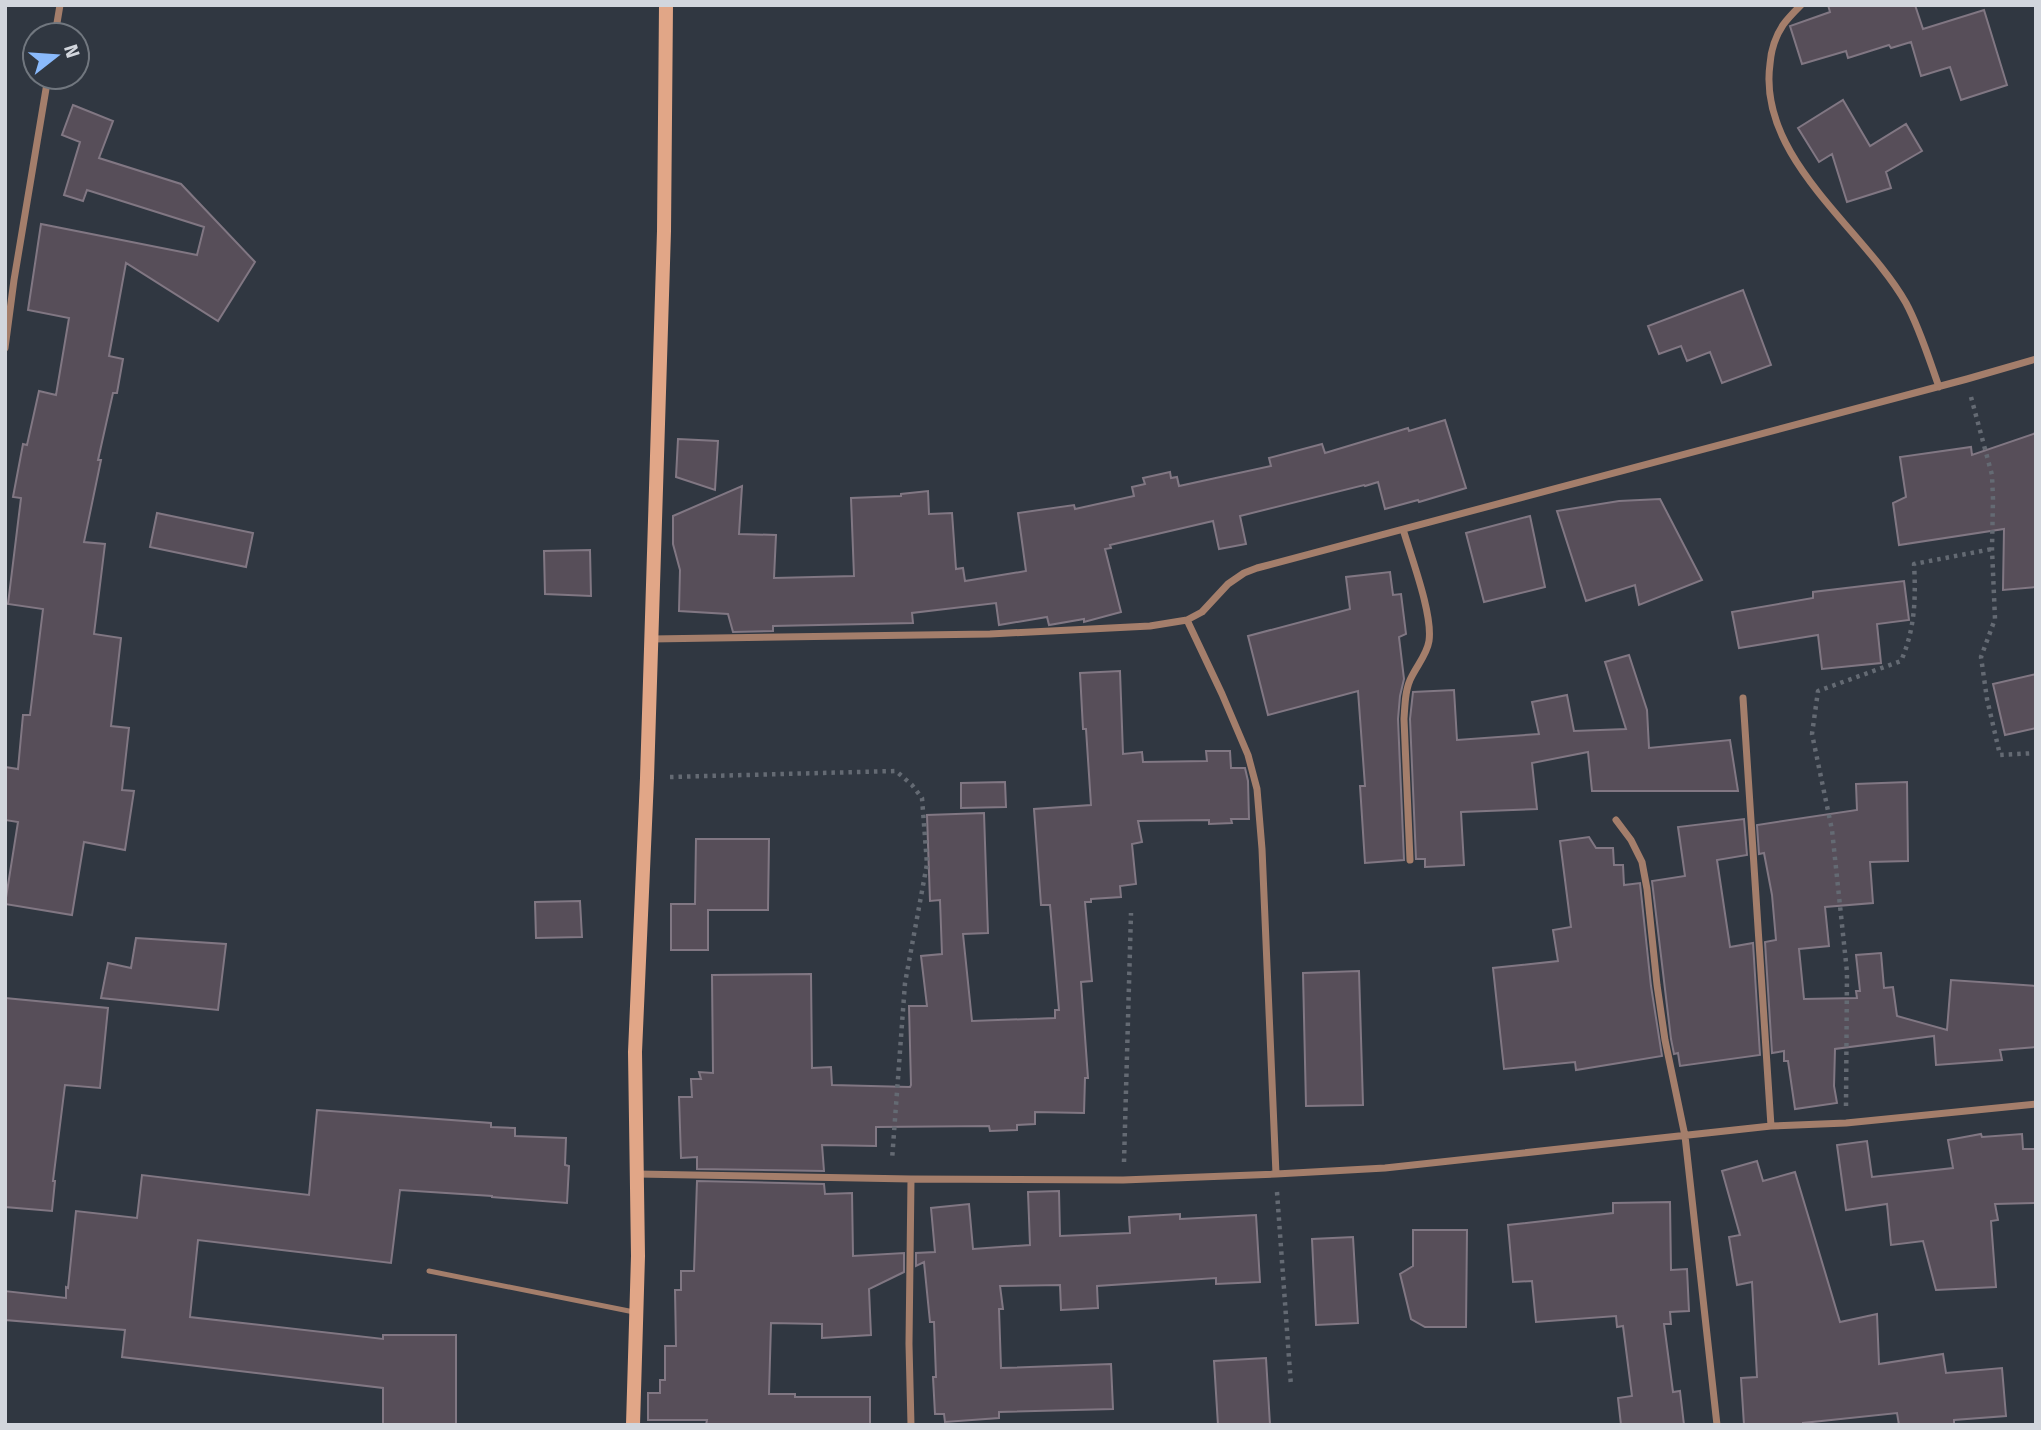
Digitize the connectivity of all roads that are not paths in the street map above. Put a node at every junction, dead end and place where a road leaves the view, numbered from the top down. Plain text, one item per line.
1 (666, 5) edge
2 (1801, 5) edge
3 (46, 91) edge
4 (5, 277) edge
5 (14, 280) junction
6 (5, 348) edge
7 (2036, 359) edge
8 (1939, 387) junction
9 (1403, 529) junction
10 (1187, 620) junction
11 (650, 639) junction
12 (1744, 698) dead end
13 (1616, 820) dead end
14 (1410, 860) dead end
15 (2036, 1104) edge
16 (1771, 1126) junction
17 (1685, 1136) junction
18 (637, 1174) junction
19 (1276, 1174) junction
20 (912, 1179) junction
21 (429, 1271) dead end
22 (637, 1313) junction
23 (633, 1425) edge
24 (911, 1425) edge
25 (1717, 1425) edge

1 - 11 street
2 - 8 street
3 - 5 street
4 - 5 street
5 - 6 street
7 - 8 street
8 - 9 street
9 - 10 street
9 - 14 street
10 - 11 street
10 - 19 street
11 - 18 street
12 - 16 street
13 - 17 street
15 - 16 street
16 - 17 street
17 - 19 street
17 - 25 street
18 - 20 street
18 - 22 street
19 - 20 street
20 - 24 street
21 - 22 lane
22 - 23 street

